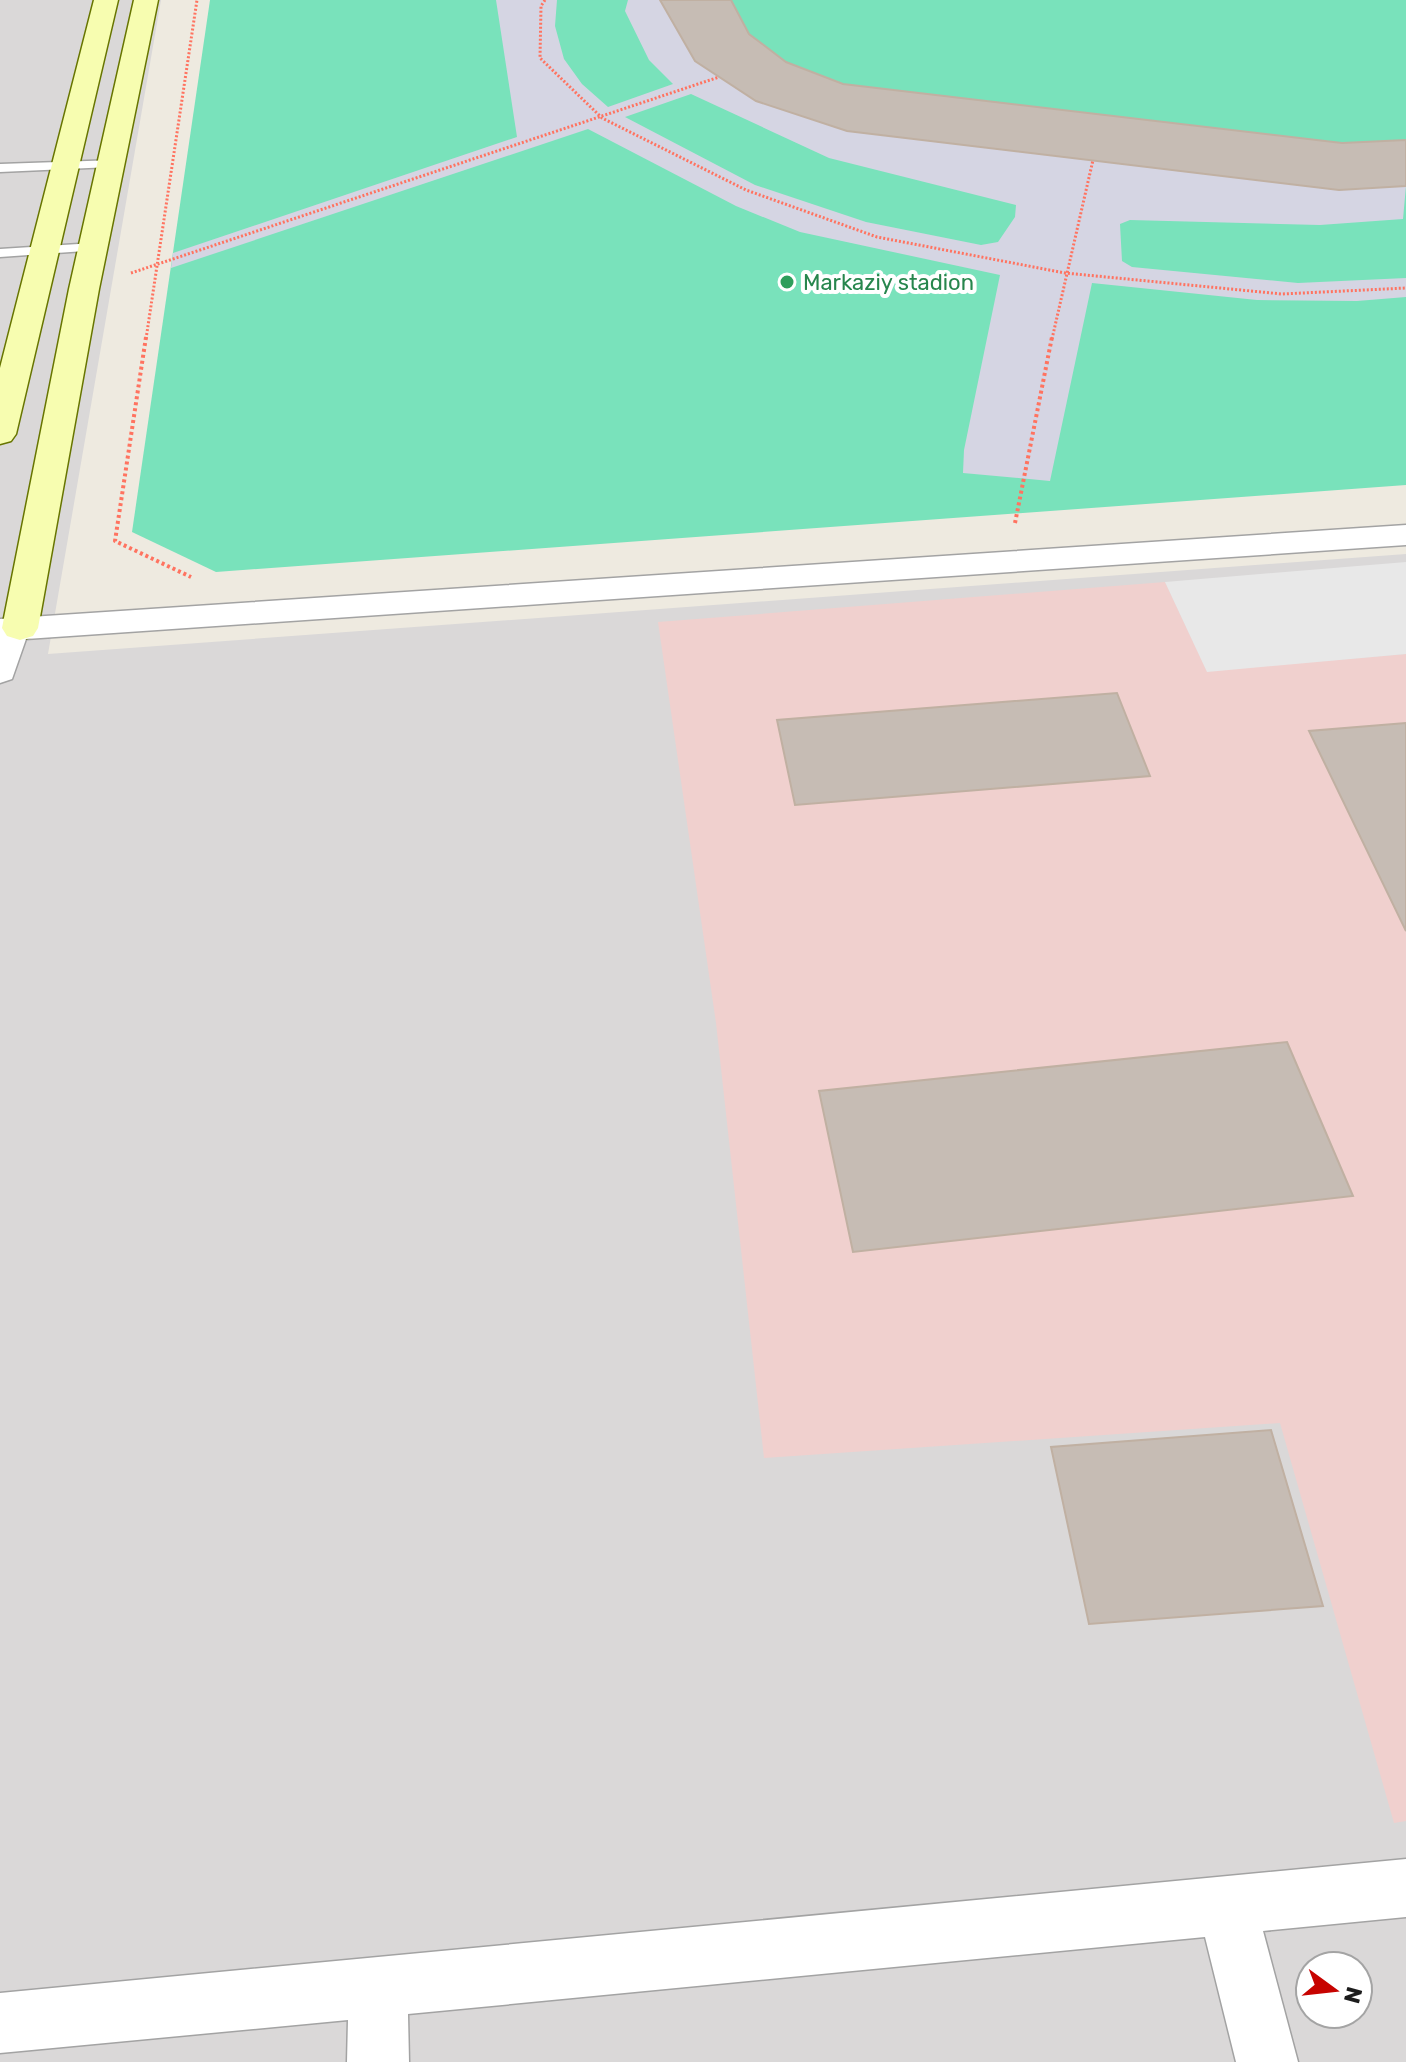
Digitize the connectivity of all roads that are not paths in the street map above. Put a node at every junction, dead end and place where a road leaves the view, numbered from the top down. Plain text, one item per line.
1 (106, 0) edge
2 (146, 0) edge
3 (111, 163) junction
4 (63, 165) junction
5 (0, 168) edge
6 (94, 247) junction
7 (43, 250) junction
8 (0, 253) edge
9 (0, 434) edge
10 (1406, 535) edge
11 (10, 629) edge
12 (0, 671) edge
13 (1406, 1888) edge
14 (1227, 1905) junction
15 (378, 1986) junction
16 (0, 2023) edge
17 (378, 2062) edge
18 (1267, 2062) edge

1 - 4 street
2 - 3 street
3 - 4 lane
3 - 6 street
4 - 5 lane
4 - 7 street
6 - 7 lane
6 - 11 street
7 - 8 lane
7 - 9 street
10 - 11 street
11 - 12 street
13 - 14 street
14 - 15 street
14 - 18 street
15 - 16 street
15 - 17 street

